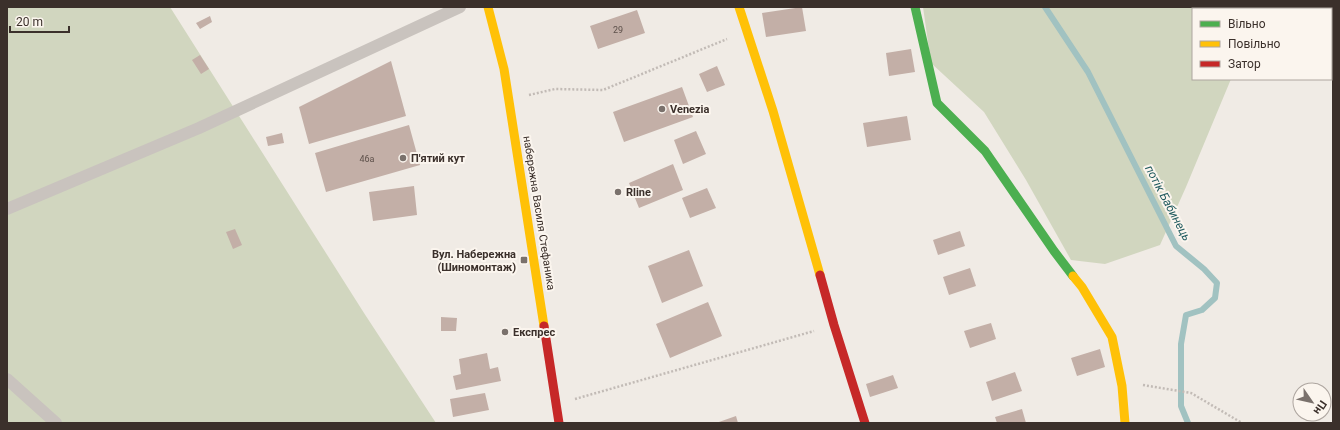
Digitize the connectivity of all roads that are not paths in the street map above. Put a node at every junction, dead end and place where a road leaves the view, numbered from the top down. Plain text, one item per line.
1 (460, 7) edge
2 (488, 7) edge
3 (739, 7) edge
4 (915, 7) edge
5 (7, 209) edge
6 (7, 379) edge
7 (56, 423) edge
8 (559, 423) edge
9 (864, 423) edge
10 (1125, 423) edge

1 - 5 lane
2 - 8 street, набережна Василя Стефаника
3 - 9 street
4 - 10 street
6 - 7 lane

